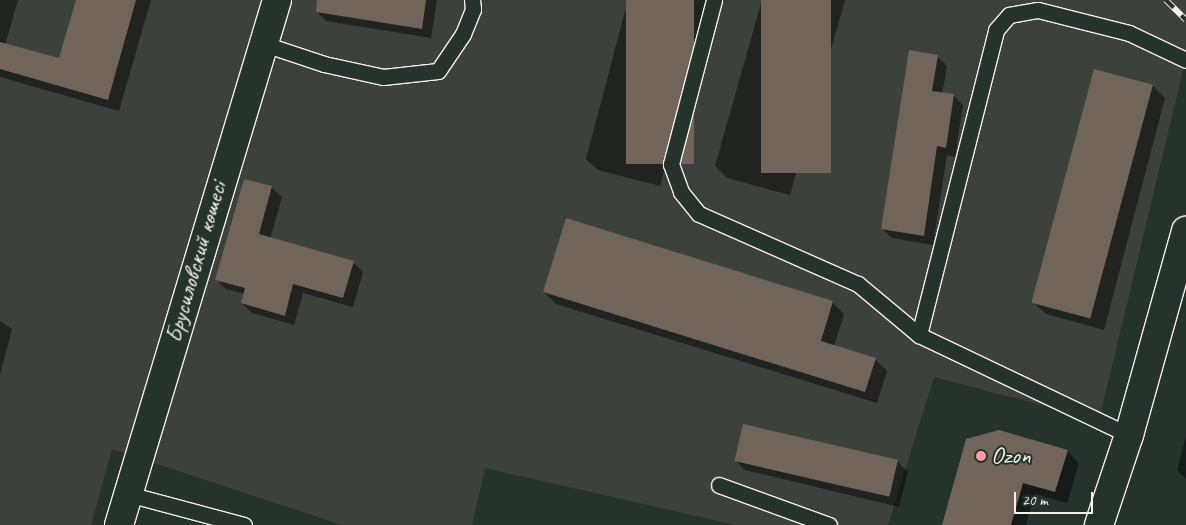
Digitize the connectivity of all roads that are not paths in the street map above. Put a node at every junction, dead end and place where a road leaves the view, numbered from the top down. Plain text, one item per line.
1 (277, 0) edge
2 (472, 0) edge
3 (714, 0) edge
4 (264, 44) junction
5 (1186, 60) edge
6 (1186, 231) edge
7 (919, 335) junction
8 (1129, 435) junction
9 (719, 485) dead end
10 (128, 494) junction
11 (119, 525) edge
12 (244, 525) edge
13 (829, 525) edge
14 (1099, 525) edge

1 - 4 street, Брусиловский көшесі
2 - 4 lane
3 - 7 lane
4 - 10 street, Брусиловский көшесі
5 - 7 lane
6 - 8 street
7 - 8 lane
8 - 14 street
9 - 13 lane
10 - 11 street, Брусиловский көшесі
10 - 12 lane

